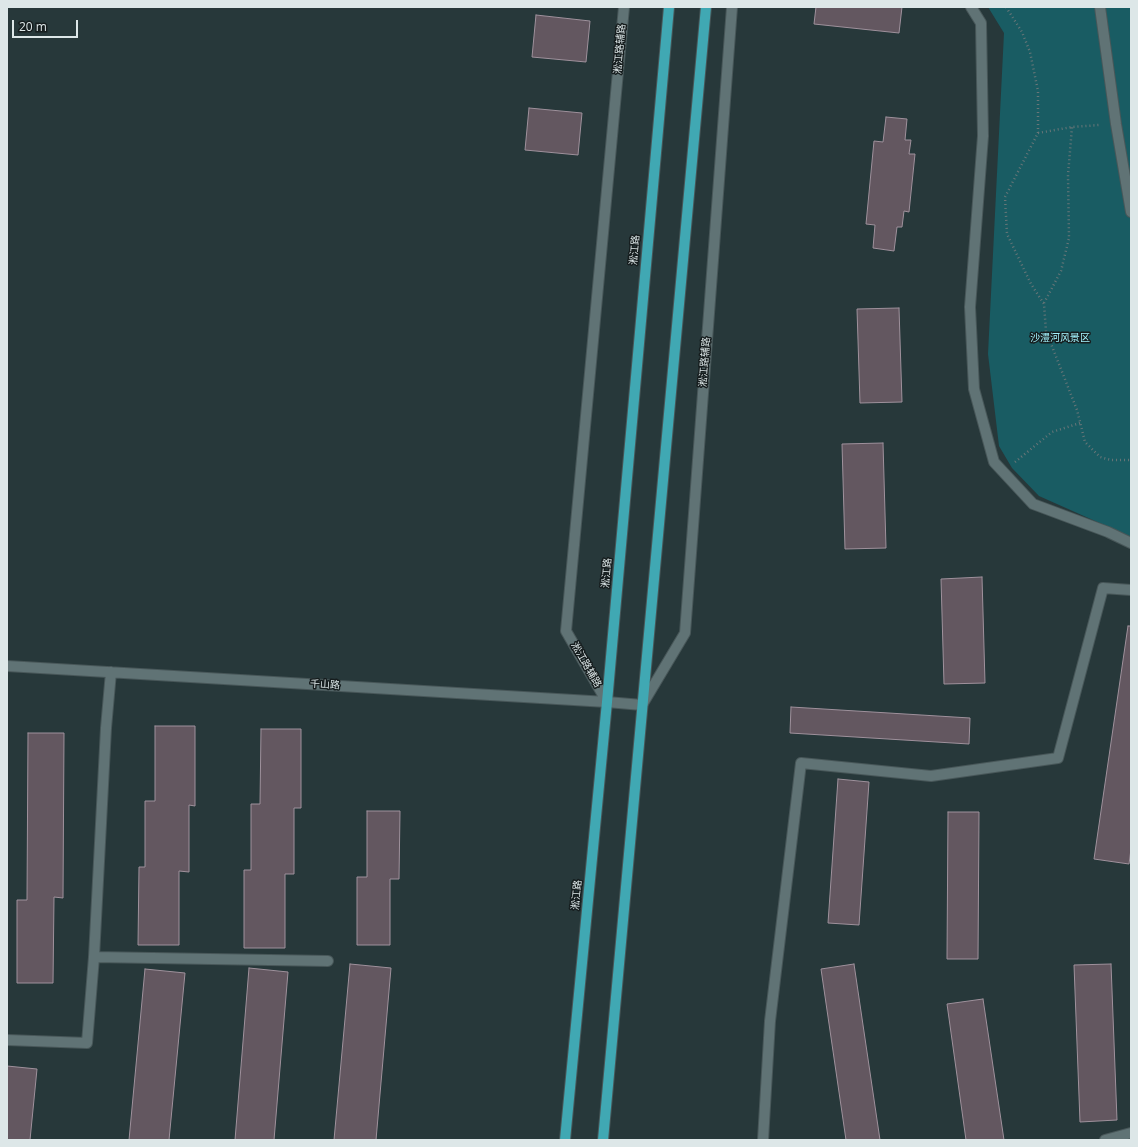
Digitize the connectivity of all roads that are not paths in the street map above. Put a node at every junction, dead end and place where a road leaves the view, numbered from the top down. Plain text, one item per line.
1 (624, 7) edge
2 (669, 7) edge
3 (706, 7) edge
4 (732, 7) edge
5 (971, 7) edge
6 (1100, 7) edge
7 (1131, 212) edge
8 (1131, 543) edge
9 (1131, 590) edge
10 (7, 666) edge
11 (111, 672) junction
12 (607, 702) junction
13 (642, 705) junction
14 (94, 956) junction
15 (328, 961) dead end
16 (7, 1040) edge
17 (1131, 1133) edge
18 (565, 1140) edge
19 (603, 1140) edge
20 (763, 1140) edge
21 (1105, 1140) edge

1 - 12 street, 淞江路辅路
2 - 12 main road, 淞江路
3 - 13 main road
4 - 13 street, 淞江路辅路
5 - 8 street
6 - 7 street
9 - 20 street
10 - 11 street, 千山路
11 - 12 street, 千山路
11 - 14 street
12 - 13 street, 千山路
12 - 18 main road, 淞江路
13 - 19 main road
14 - 15 street
14 - 16 street
17 - 21 street

